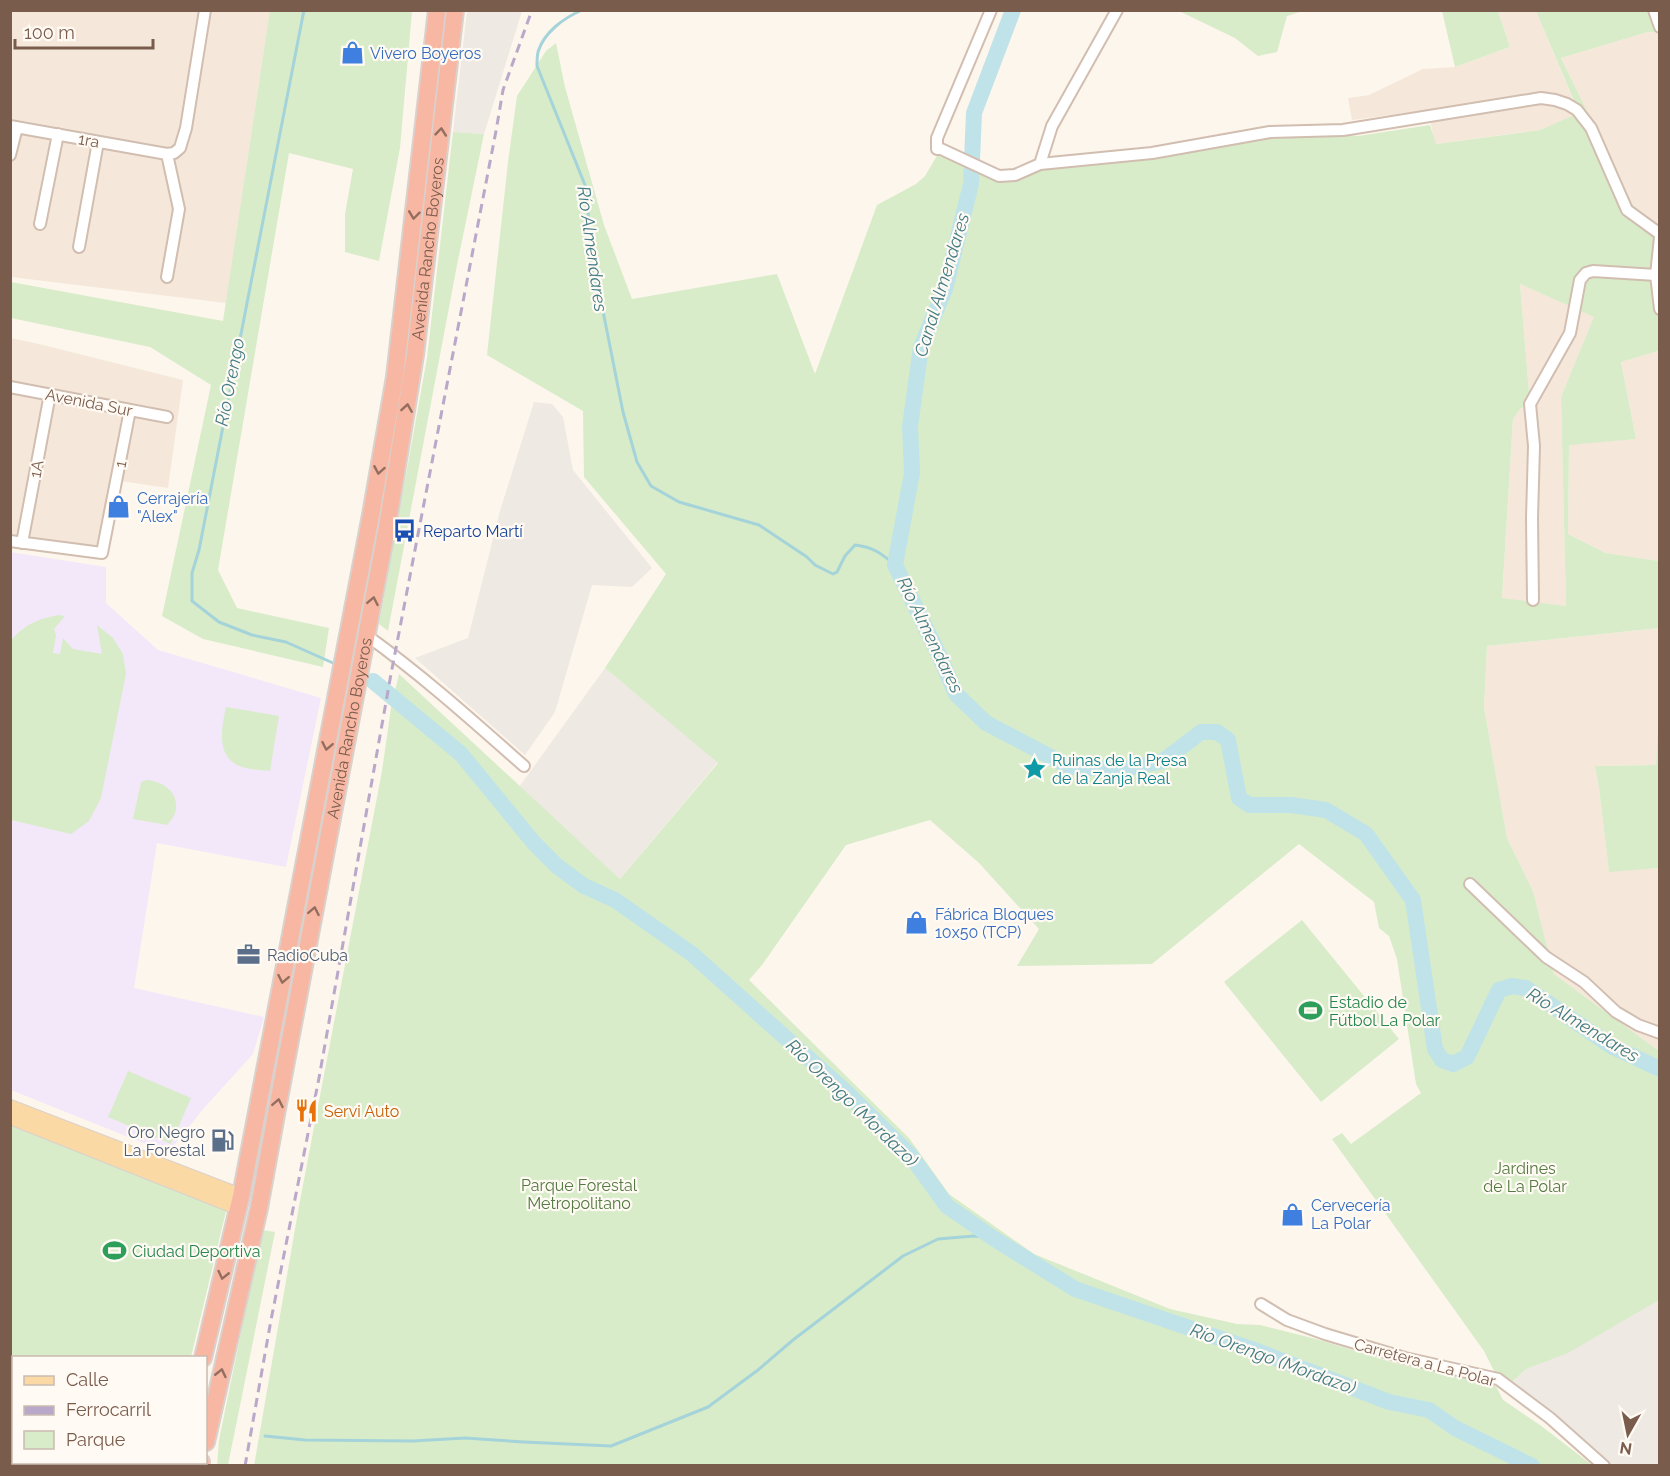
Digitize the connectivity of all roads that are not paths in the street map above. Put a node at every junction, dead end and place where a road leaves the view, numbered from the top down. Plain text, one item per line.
1 (205, 10) edge
2 (437, 10) edge
3 (455, 10) edge
4 (991, 10) edge
5 (1117, 10) edge
6 (1654, 10) edge
7 (1659, 27) edge
8 (14, 126) edge
9 (58, 134) junction
10 (98, 142) junction
11 (167, 154) junction
12 (10, 155) edge
13 (1040, 164) junction
14 (40, 224) dead end
15 (1659, 235) edge
16 (79, 248) dead end
17 (1656, 275) junction
18 (166, 278) dead end
19 (1659, 309) edge
20 (10, 387) edge
21 (50, 394) junction
22 (130, 410) junction
23 (167, 417) dead end
24 (16, 542) edge
25 (1533, 600) dead end
26 (366, 635) junction
27 (524, 766) dead end
28 (1470, 884) dead end
29 (1659, 1033) edge
30 (10, 1107) edge
31 (10, 1118) edge
32 (268, 1160) junction
33 (239, 1206) junction
34 (252, 1242) junction
35 (1261, 1304) dead end
36 (203, 1356) edge
37 (207, 1438) edge
38 (1604, 1466) edge

1 - 11 street
2 -> 33 highway, Avenida Rancho Boyeros
26 -> 3 highway, Avenida Rancho Boyeros
4 - 13 street
5 - 13 street
6 - 7 street
8 - 9 street, 1ra
8 - 12 street
9 - 10 street, 1ra
9 - 14 street
10 - 11 street, 1ra
10 - 16 street
11 - 18 street
13 - 15 street
15 - 17 street
17 - 19 street
17 - 25 street
20 - 21 street, Avenida Sur
21 - 22 street, Avenida Sur
21 - 24 street, 1A
22 - 23 street, Avenida Sur
22 - 24 street, 1
26 - 27 street
32 -> 26 highway, Avenida Rancho Boyeros
28 - 29 street
30 - 33 main road
31 - 33 main road
32 - 33 highway
32 - 34 highway, Avenida Rancho Boyeros
33 - 34 highway
33 -> 36 highway, Avenida Rancho Boyeros
37 -> 34 highway, Avenida Rancho Boyeros
35 - 38 street, Carretera a La Polar

